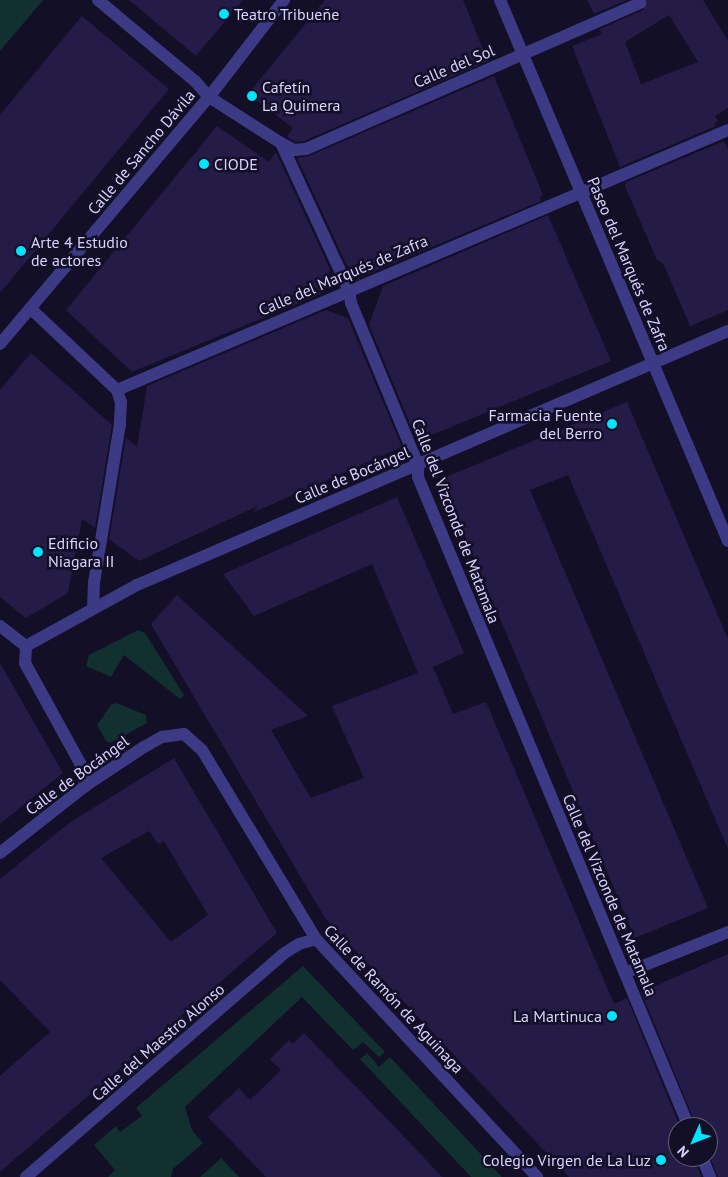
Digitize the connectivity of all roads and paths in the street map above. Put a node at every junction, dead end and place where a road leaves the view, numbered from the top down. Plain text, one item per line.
1 (98, 0) edge
2 (284, 0) edge
3 (500, 0) edge
4 (640, 3) dead end
5 (523, 54) junction
6 (209, 97) junction
7 (728, 130) edge
8 (281, 144) junction
9 (580, 190) junction
10 (349, 290) junction
11 (30, 308) junction
12 (728, 331) edge
13 (0, 344) edge
14 (653, 364) junction
15 (118, 390) junction
16 (418, 465) junction
17 (728, 540) edge
18 (93, 608) junction
19 (0, 626) edge
20 (26, 646) junction
21 (202, 750) joint
22 (85, 786) junction
23 (0, 853) edge
24 (728, 932) edge
25 (316, 939) junction
26 (625, 973) junction
27 (686, 1117) edge
28 (26, 1177) edge
29 (537, 1177) edge

1 - 6 street
2 - 6 street, Calle de Sancho Dávila
3 - 5 street, Paseo del Marqués de Zafra
4 - 5 street, Calle del Sol
5 - 8 street, Calle del Sol
5 - 9 street, Paseo del Marqués de Zafra
6 - 8 street
6 - 11 street, Calle de Sancho Dávila
7 - 9 street, Calle del Marqués de Zafra
8 - 10 street, Calle del Vizconde de Matamala
9 - 10 street, Calle del Marqués de Zafra
9 - 14 street, Paseo del Marqués de Zafra
10 - 15 street, Calle del Marqués de Zafra
10 - 16 street, Calle del Vizconde de Matamala
11 - 13 street, Calle de Sancho Dávila
11 - 15 street
12 - 14 street, Calle de Bocángel
14 - 16 street, Calle de Bocángel
14 - 17 street, Paseo del Marqués de Zafra
15 - 18 street
16 - 18 street, Calle de Bocángel
16 - 26 street, Calle del Vizconde de Matamala
18 - 20 street
19 - 20 street
20 - 22 street
21 - 22 street, Calle de Bocángel
21 - 25 street, Calle de Ramón de Aguinaga
22 - 23 street, Calle de Bocángel
24 - 26 street
25 - 28 street, Calle del Maestro Alonso
25 - 29 street, Calle de Ramón de Aguinaga
26 - 27 street, Calle del Vizconde de Matamala

